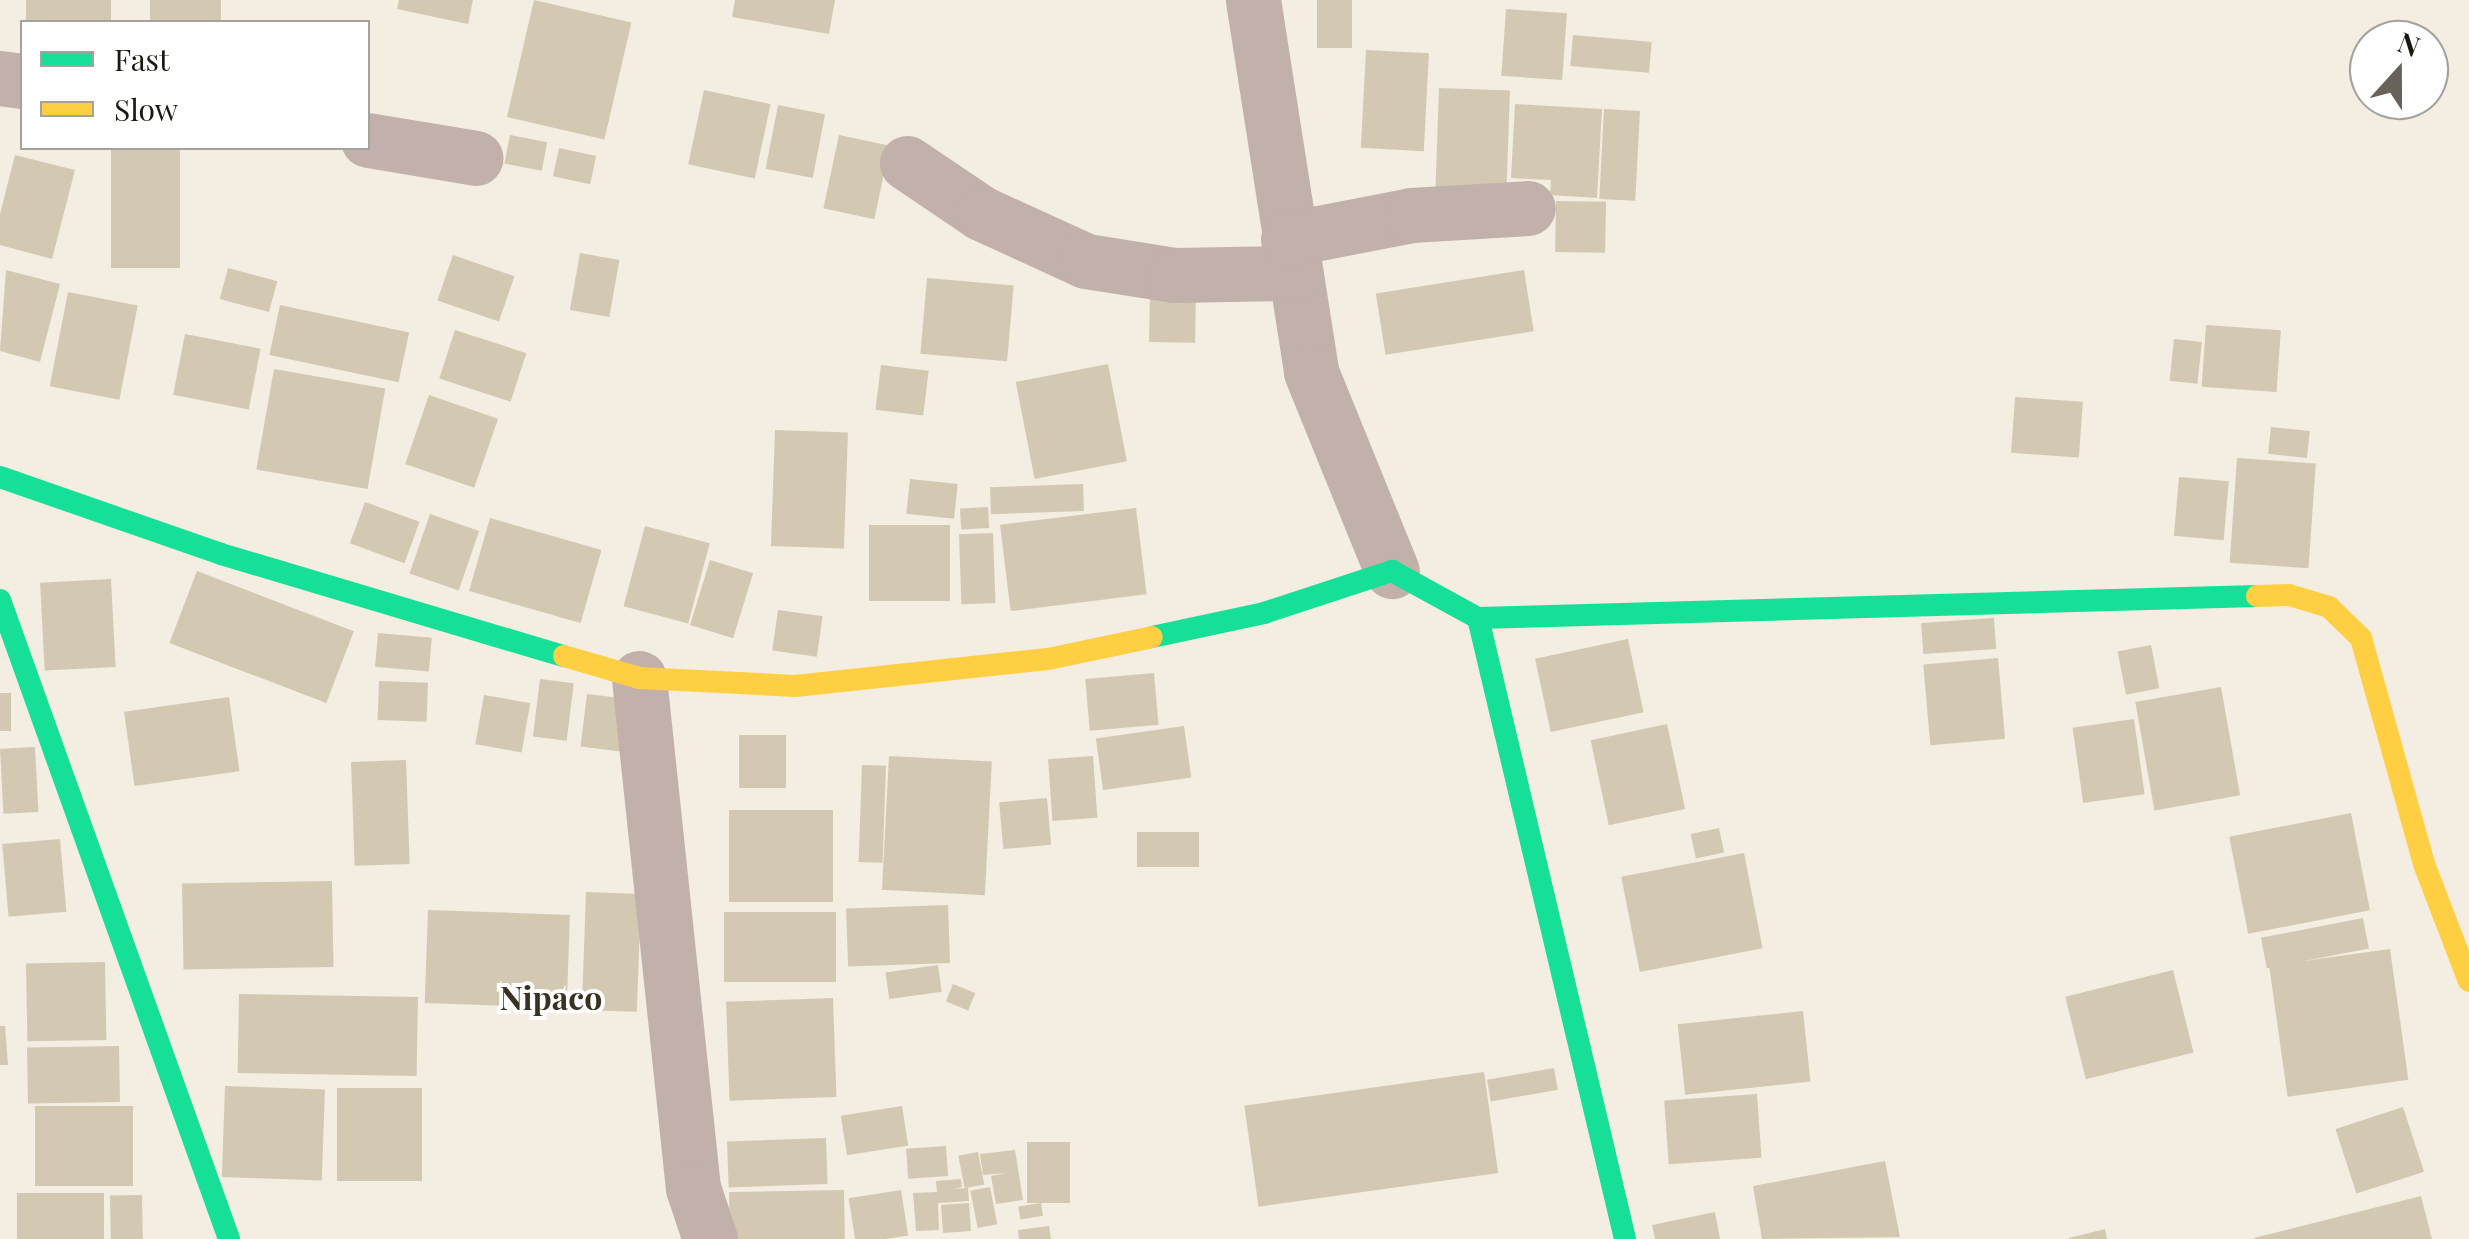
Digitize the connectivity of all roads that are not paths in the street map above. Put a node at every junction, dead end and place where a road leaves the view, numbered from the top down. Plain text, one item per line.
1 (1253, 0) edge
2 (370, 140) edge
3 (475, 158) dead end
4 (907, 163) dead end
5 (1528, 208) dead end
6 (1291, 256) junction
7 (0, 476) edge
8 (1392, 571) junction
9 (1478, 618) junction
10 (4, 621) edge
11 (640, 678) junction
12 (2469, 981) edge
13 (230, 1239) edge
14 (710, 1239) edge
15 (1625, 1239) edge

1 - 6 street
2 - 3 street
4 - 6 street
5 - 6 street
6 - 8 street
7 - 11 street
8 - 9 street
8 - 11 street
9 - 12 street
9 - 15 street
10 - 13 street
11 - 14 street

